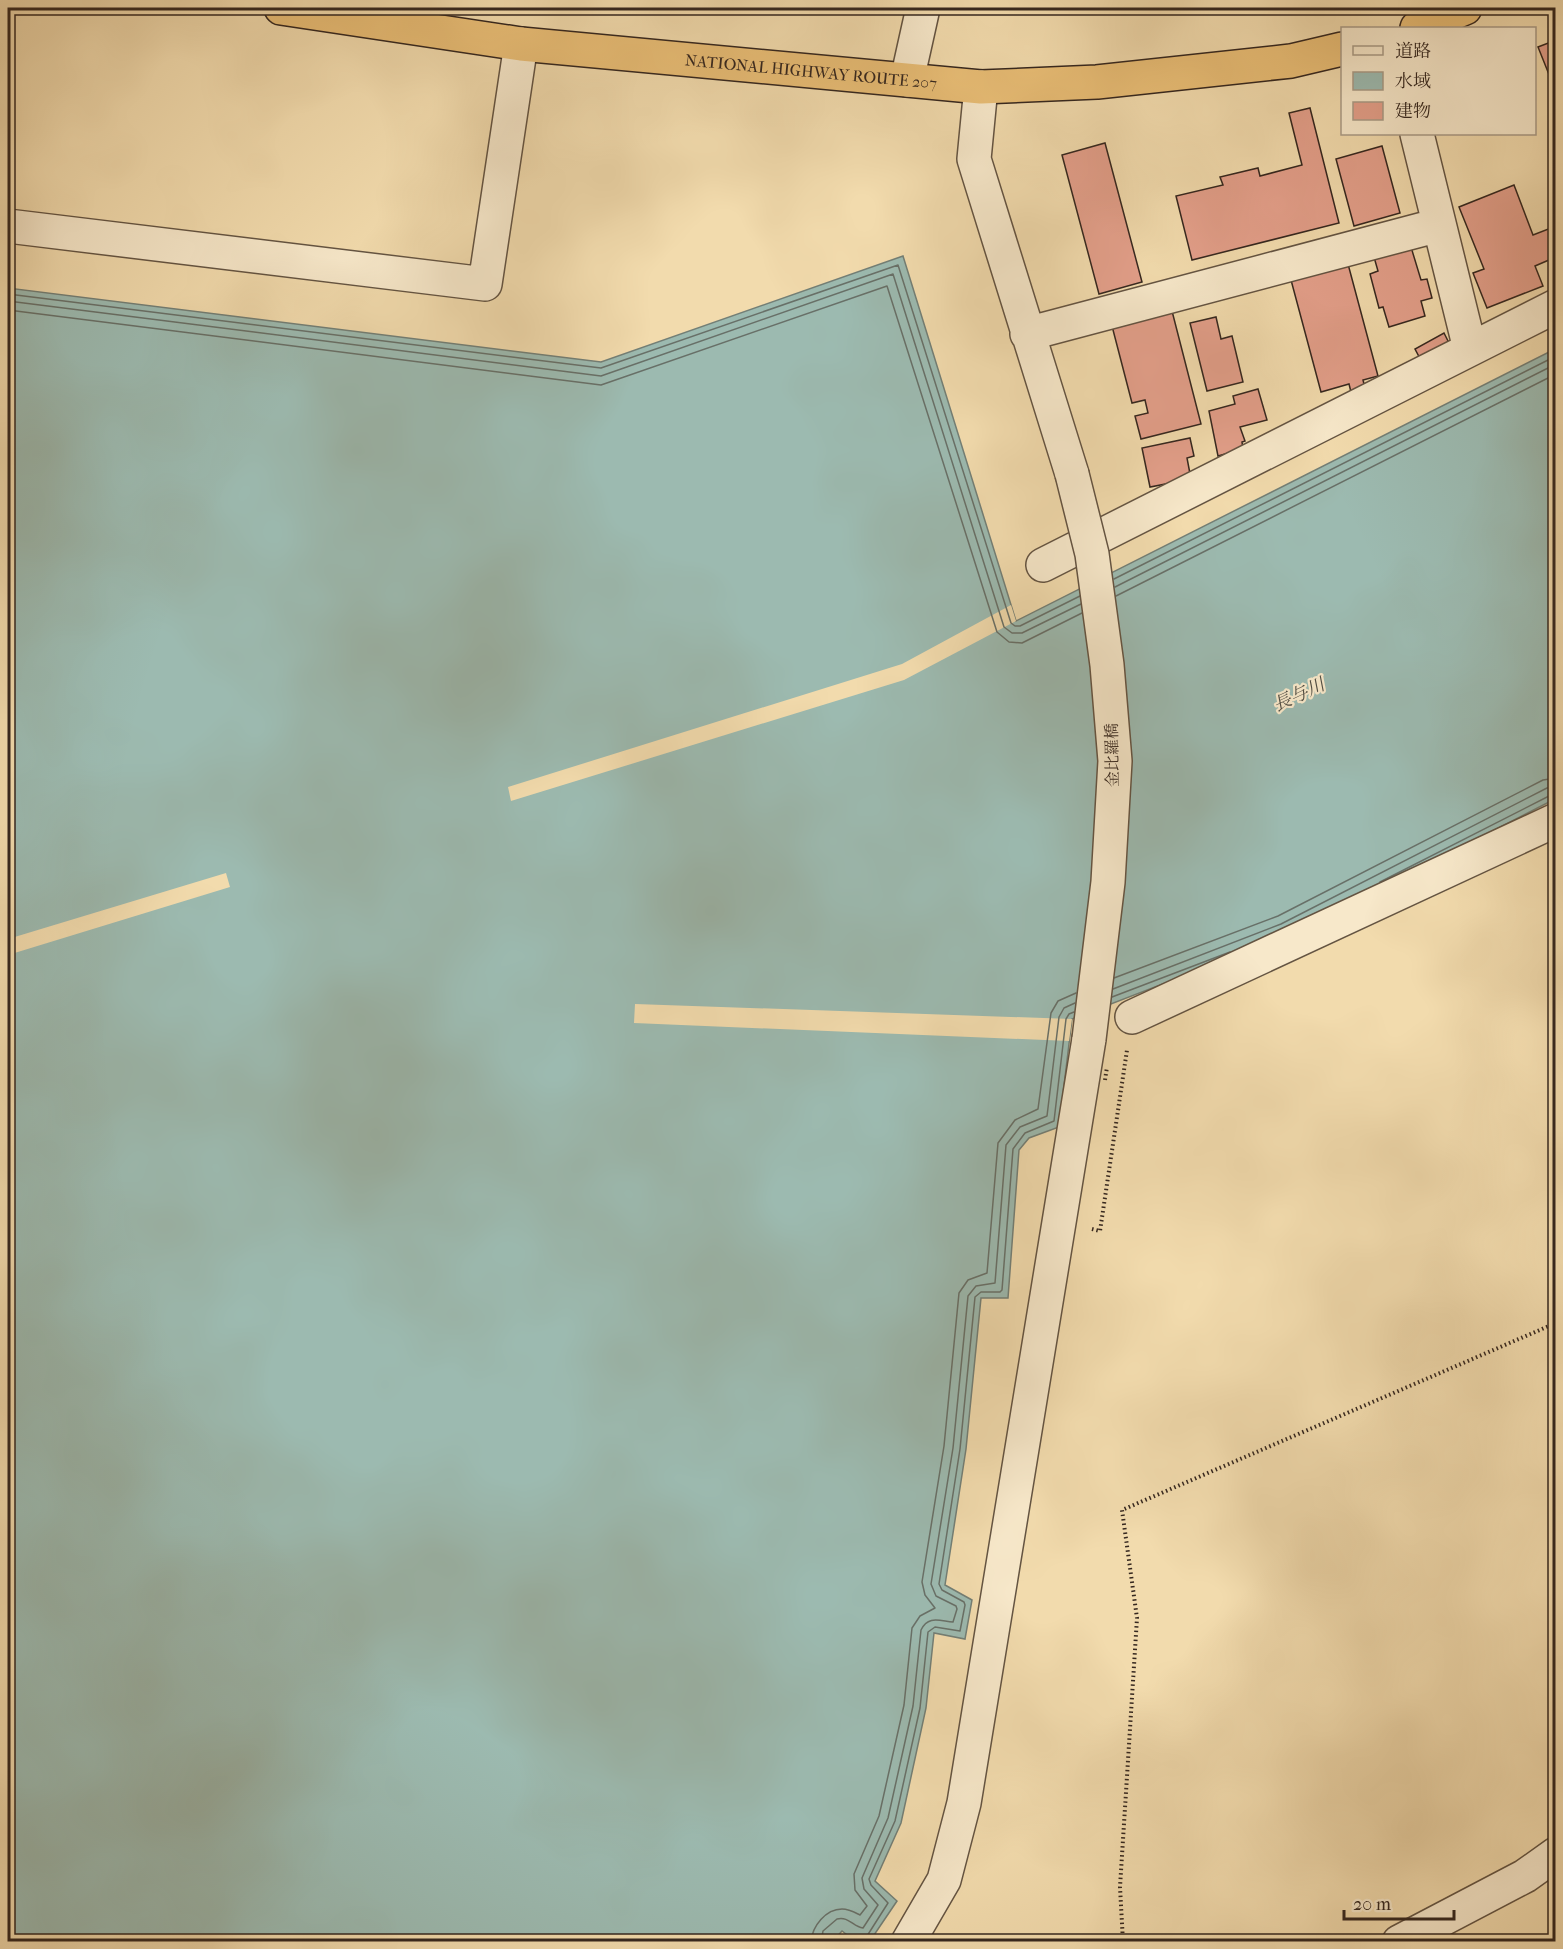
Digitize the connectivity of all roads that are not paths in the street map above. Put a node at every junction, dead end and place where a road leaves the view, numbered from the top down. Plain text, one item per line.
1 (281, 8) edge
2 (923, 8) edge
3 (1414, 8) edge
4 (1465, 8) edge
5 (1418, 27) edge
6 (1420, 27) edge
7 (521, 44) junction
8 (1341, 49) edge
9 (907, 80) junction
10 (981, 87) junction
11 (1417, 135) edge
12 (1439, 225) junction
13 (8, 226) edge
14 (1556, 306) edge
15 (1027, 334) junction
16 (1470, 348) junction
17 (1044, 566) dead end
18 (1556, 820) edge
19 (1132, 1017) road end
20 (1556, 1854) edge
21 (914, 1938) edge
22 (1399, 1941) edge

1 - 7 highway, NATIONAL HIGHWAY ROUTE 207
2 - 9 street
3 - 5 street
4 - 6 highway
7 - 9 highway, NATIONAL HIGHWAY ROUTE 207
7 - 13 street
8 - 10 highway, NATIONAL HIGHWAY ROUTE 207
9 - 10 highway, NATIONAL HIGHWAY ROUTE 207
10 - 15 street, 金比羅橋
11 - 12 street
12 - 15 street
12 - 16 street
14 - 16 street
15 - 21 street, 金比羅橋, bridge
16 - 17 street
18 - 19 street
20 - 22 street

